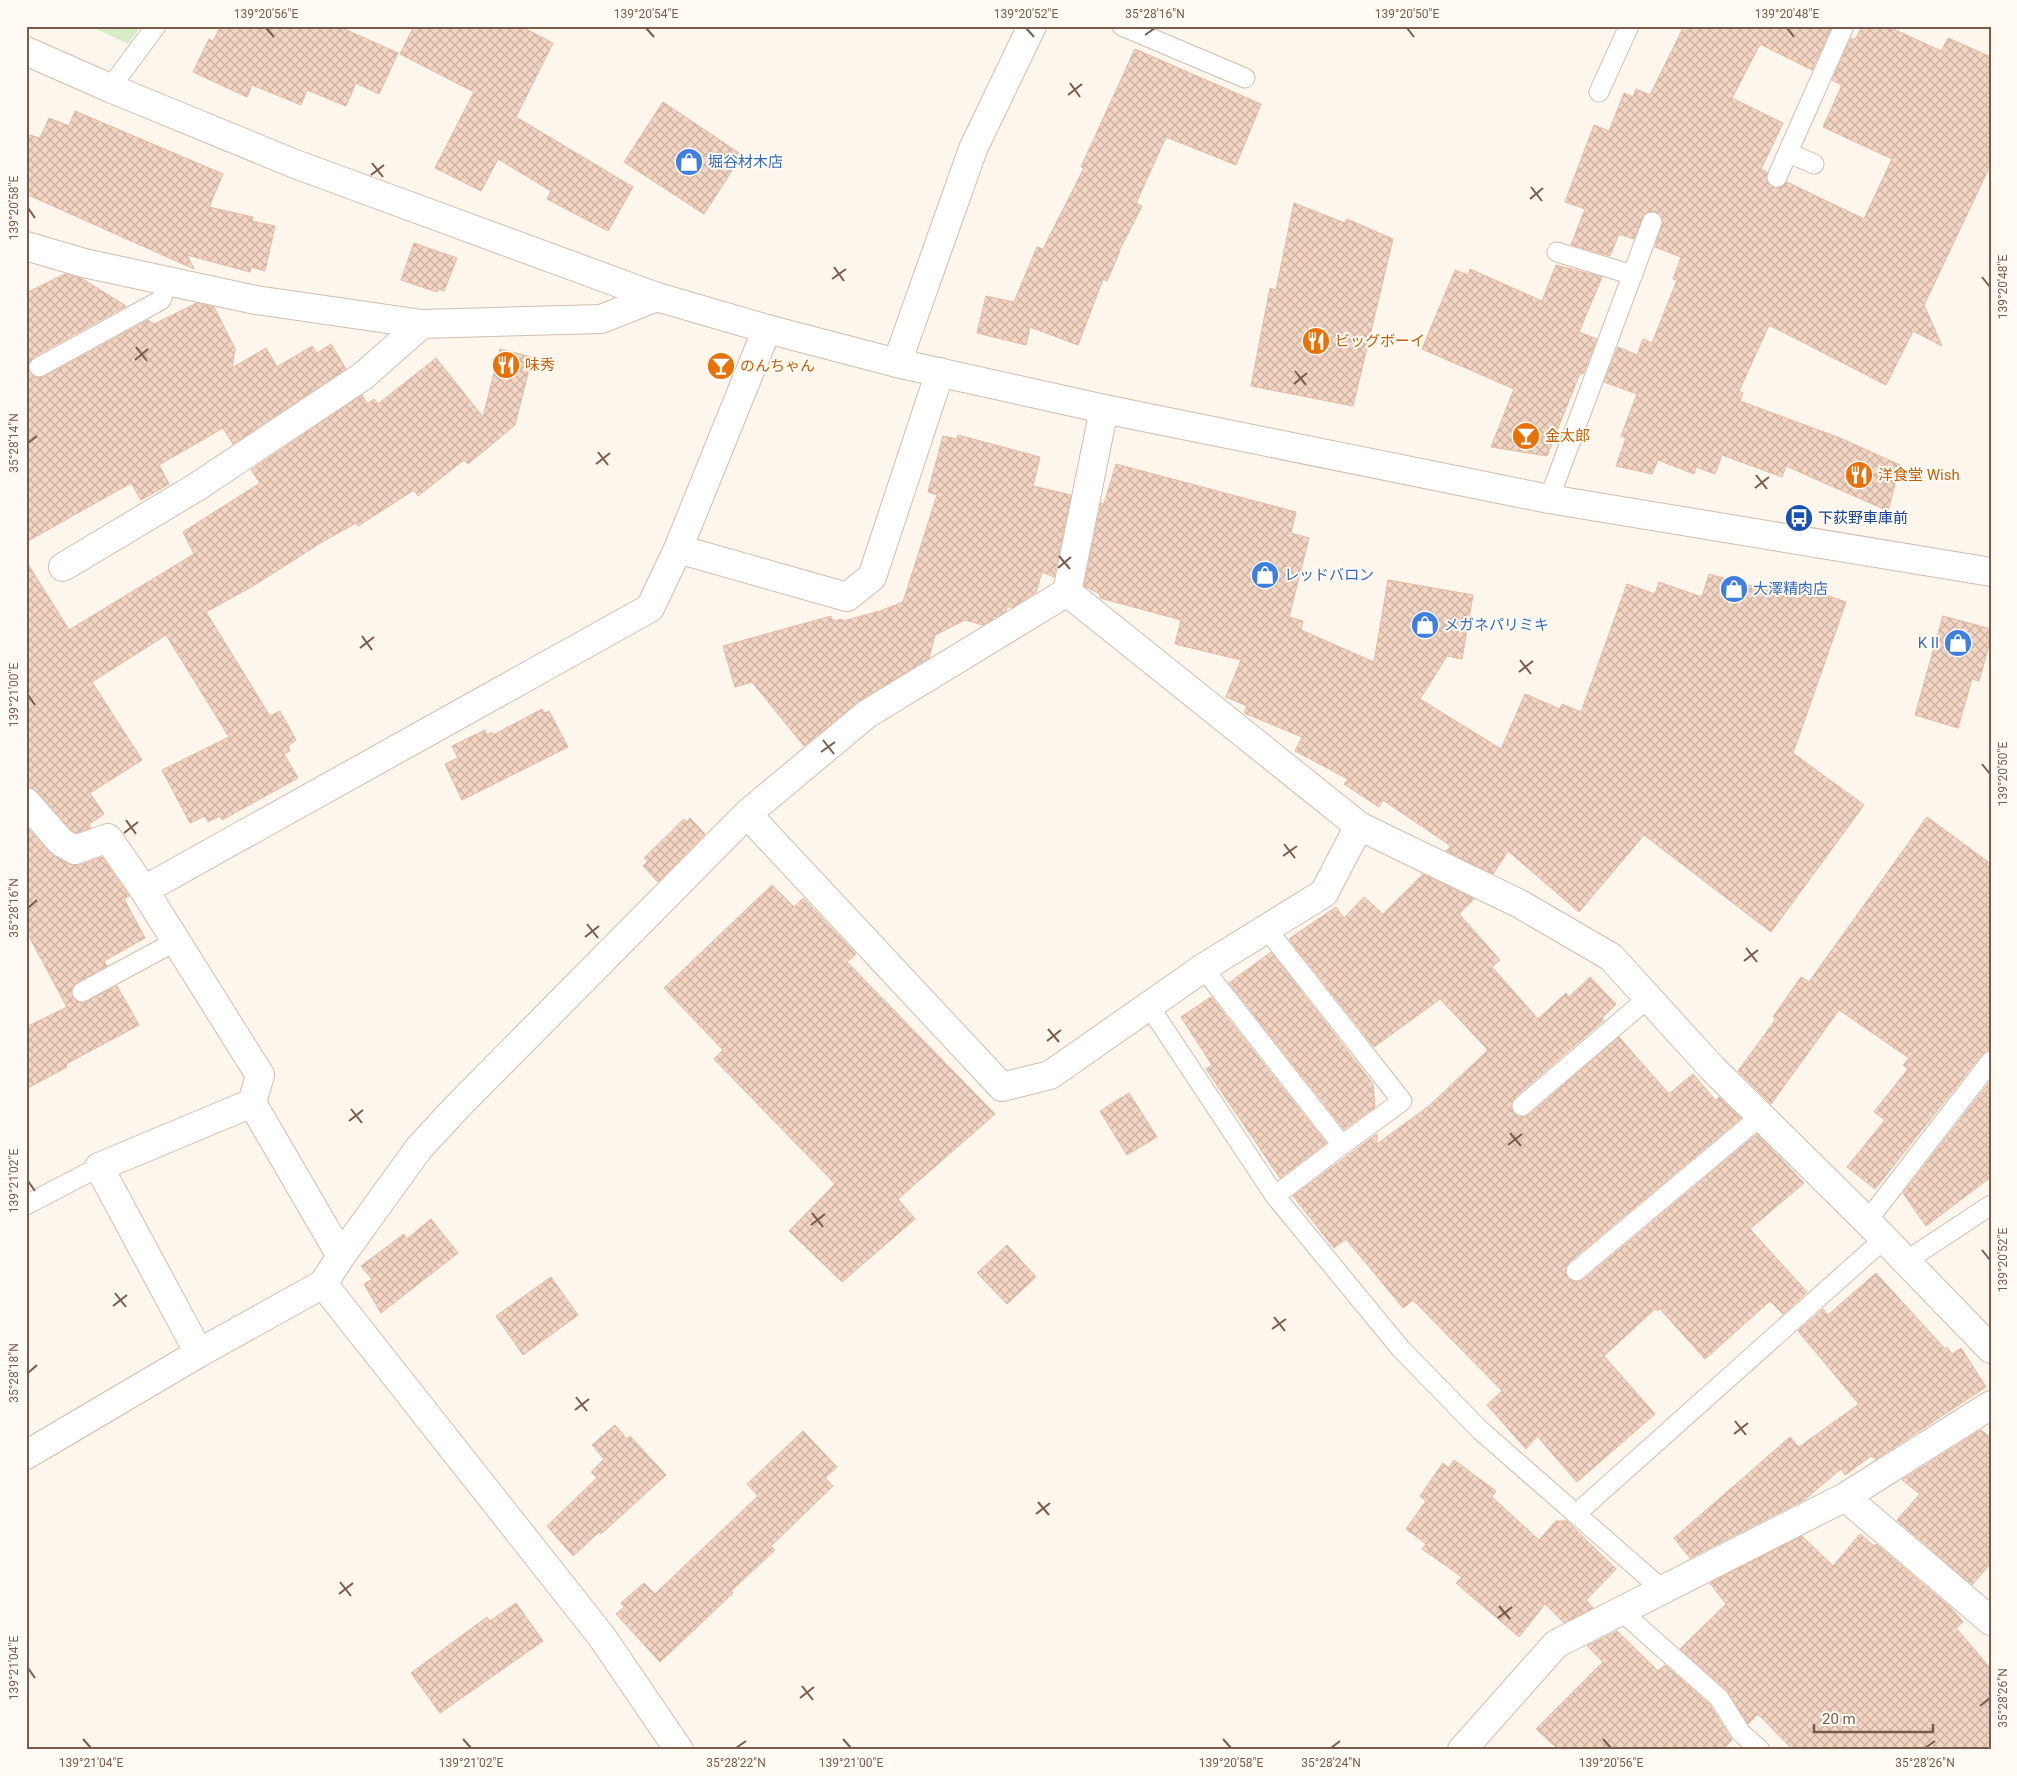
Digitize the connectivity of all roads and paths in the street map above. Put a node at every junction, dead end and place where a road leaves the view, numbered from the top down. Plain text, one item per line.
1 (156, 26) edge
2 (1032, 26) edge
3 (1122, 26) edge
4 (1630, 26) edge
5 (1844, 26) edge
6 (26, 51) edge
7 (1245, 78) dead end
8 (110, 88) junction
9 (1599, 92) dead end
10 (1789, 153) junction
11 (1814, 164) dead end
12 (1777, 177) dead end
13 (1652, 222) dead end
14 (26, 246) edge
15 (1557, 252) dead end
16 (1632, 275) junction
17 (168, 281) junction
18 (657, 297) junction
19 (422, 324) junction
20 (767, 329) junction
21 (897, 363) junction
22 (39, 367) dead end
23 (940, 372) junction
24 (1104, 409) junction
25 (1550, 499) junction
26 (678, 549) junction
27 (63, 567) dead end
28 (1991, 572) edge
29 (1067, 592) junction
30 (26, 802) edge
31 (747, 814) junction
32 (1359, 826) junction
33 (144, 890) junction
34 (1266, 928) junction
35 (176, 941) junction
36 (1203, 968) junction
37 (82, 992) dead end
38 (1648, 998) junction
39 (1149, 1006) junction
40 (1991, 1061) edge
41 (252, 1102) junction
42 (1522, 1106) dead end
43 (1761, 1116) junction
44 (1342, 1145) junction
45 (100, 1167) junction
46 (1275, 1196) junction
47 (26, 1205) edge
48 (1991, 1206) edge
49 (1876, 1230) junction
50 (341, 1256) junction
51 (1906, 1261) junction
52 (1576, 1271) dead end
53 (324, 1284) junction
54 (1991, 1349) edge
55 (199, 1353) junction
56 (1991, 1405) edge
57 (26, 1455) edge
58 (1845, 1497) junction
59 (1576, 1514) junction
60 (1664, 1591) junction
61 (1620, 1611) junction
62 (1991, 1621) edge
63 (679, 1750) edge
64 (1462, 1750) edge
65 (1760, 1750) edge

1 - 8 lane
2 - 21 street
3 - 7 lane
4 - 9 lane
5 - 10 lane
6 - 8 street
8 - 18 street
10 - 11 lane
10 - 12 lane
13 - 16 lane
14 - 17 street
15 - 16 lane
16 - 25 lane
17 - 19 street
17 - 22 lane
18 - 19 street
18 - 20 street
19 - 27 street
20 - 21 street
20 - 26 street
21 - 23 street
23 - 24 street
23 - 26 street
24 - 25 street
24 - 29 street
25 - 28 street
26 - 33 street
29 - 31 street
29 - 32 street
30 - 33 street
31 - 39 street
31 - 50 street
32 - 34 street
32 - 38 street
33 - 35 street
34 - 36 street
34 - 44 lane
35 - 37 lane
35 - 41 street
36 - 39 street
36 - 44 lane
38 - 42 lane
38 - 43 street
39 - 46 lane
40 - 49 lane
41 - 45 street
41 - 50 street
43 - 49 street
43 - 52 lane
44 - 46 lane
45 - 47 lane
45 - 55 street
46 - 59 lane
48 - 51 lane
49 - 51 street
49 - 59 lane
50 - 53 street
51 - 54 street
53 - 55 street
53 - 63 street
55 - 57 street
56 - 58 street
58 - 60 street
58 - 62 street
59 - 60 lane
60 - 61 street
61 - 64 street
61 - 65 lane

